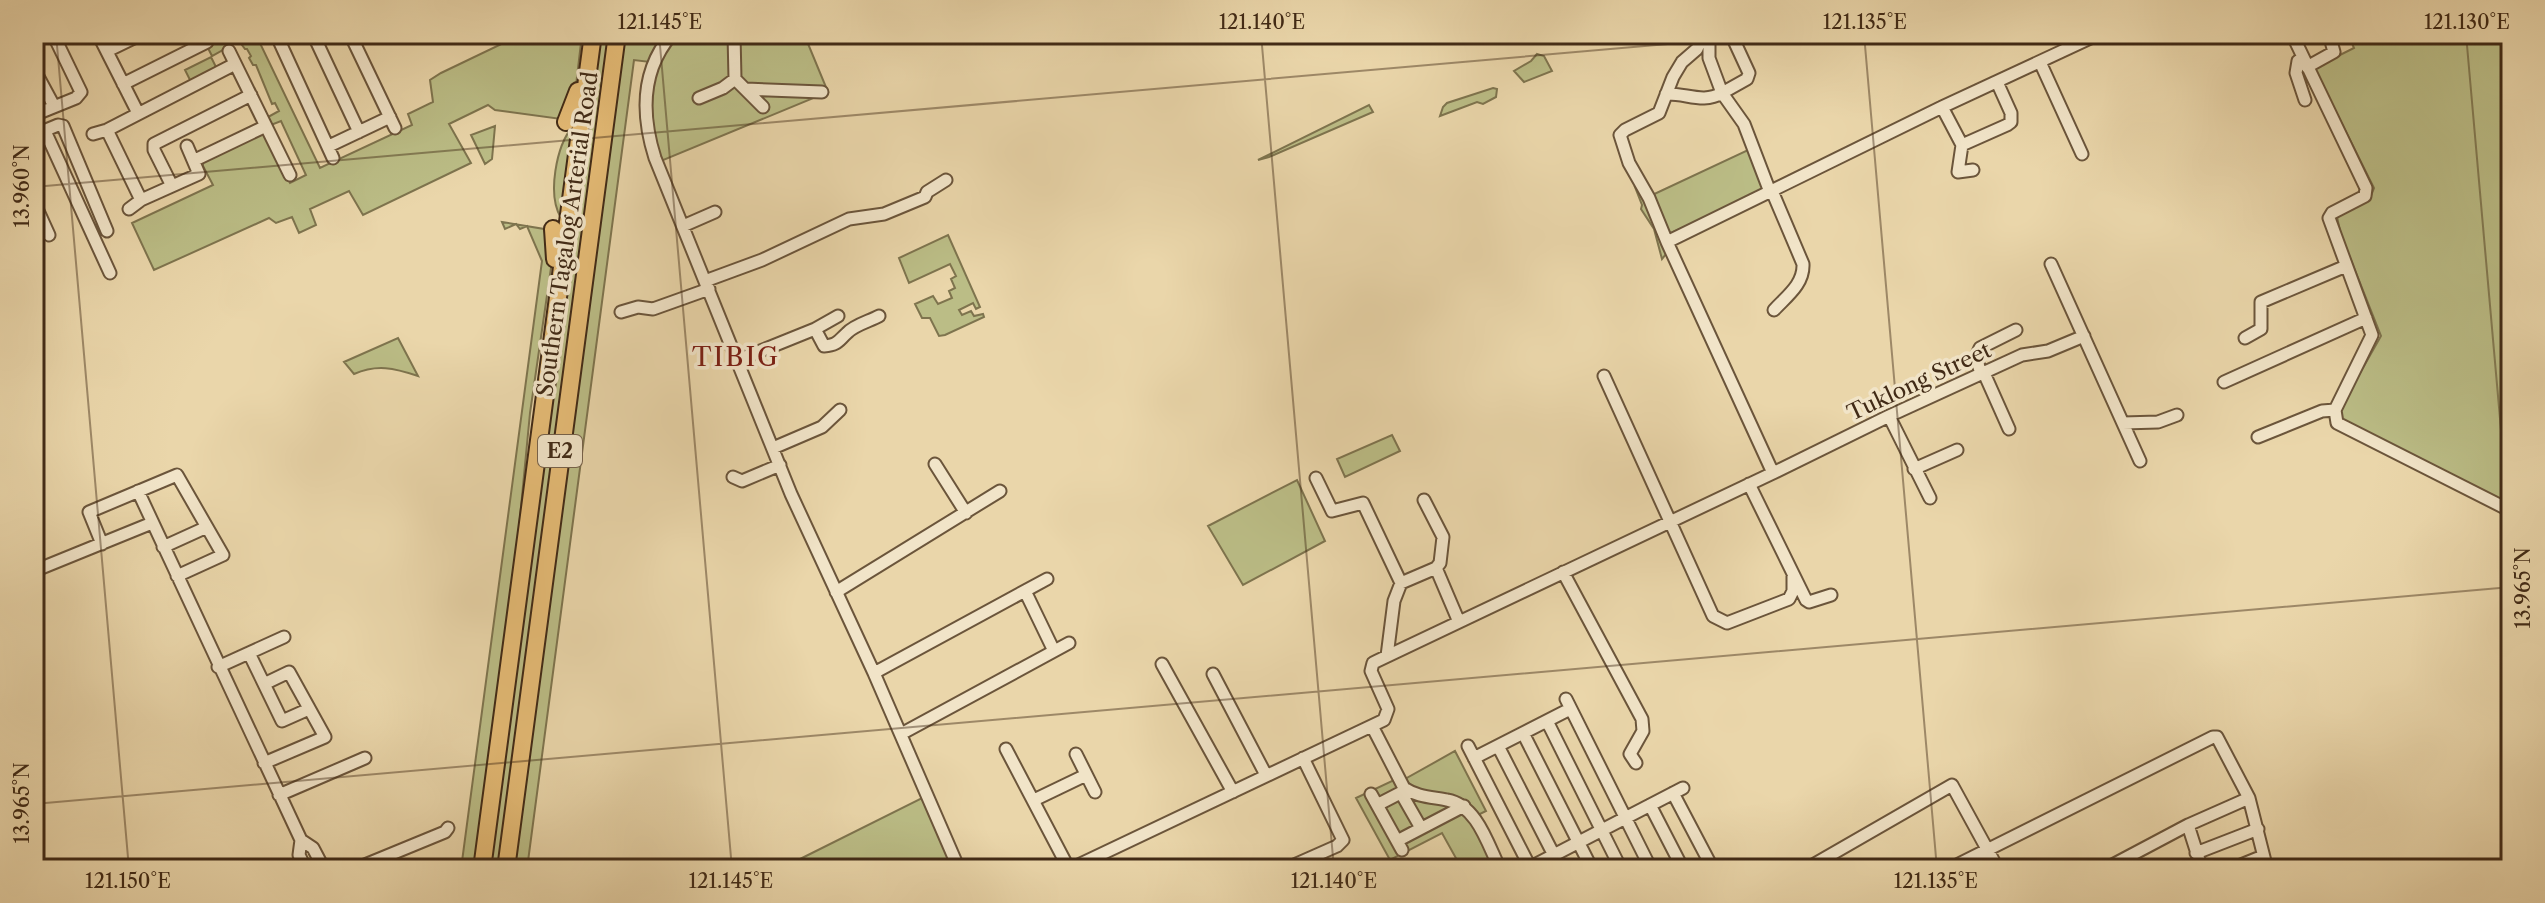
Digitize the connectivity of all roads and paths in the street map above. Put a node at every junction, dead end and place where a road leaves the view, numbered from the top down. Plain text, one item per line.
1 (53, 34) edge
2 (98, 34) edge
3 (142, 34) edge
4 (210, 34) edge
5 (276, 34) edge
6 (313, 34) edge
7 (350, 34) edge
8 (590, 34) edge
9 (617, 34) edge
10 (672, 34) edge
11 (734, 34) edge
12 (1731, 34) edge
13 (2099, 34) edge
14 (2292, 34) edge
15 (2329, 34) edge
16 (107, 51) junction
17 (229, 51) dead end
18 (2040, 62) junction
19 (2305, 62) junction
20 (235, 64) junction
21 (36, 76) edge
22 (735, 79) junction
23 (1997, 82) junction
24 (123, 84) junction
25 (746, 89) junction
26 (822, 92) dead end
27 (1722, 93) junction
28 (1666, 94) junction
29 (251, 95) junction
30 (699, 98) dead end
31 (2305, 100) dead end
32 (54, 106) junction
33 (763, 107) dead end
34 (1942, 107) junction
35 (138, 113) junction
36 (34, 115) edge
37 (566, 122) dead end
38 (266, 126) junction
39 (107, 130) junction
40 (359, 132) junction
41 (39, 133) edge
42 (93, 134) dead end
43 (1962, 145) junction
44 (187, 146) dead end
45 (2082, 154) dead end
46 (195, 160) junction
47 (1973, 170) dead end
48 (290, 175) dead end
49 (946, 180) dead end
50 (172, 186) junction
51 (1771, 192) junction
52 (141, 200) junction
53 (34, 202) edge
54 (129, 209) dead end
55 (715, 212) dead end
56 (683, 226) junction
57 (553, 229) dead end
58 (107, 231) dead end
59 (49, 235) dead end
60 (1667, 242) junction
61 (2051, 264) dead end
62 (2346, 266) junction
63 (110, 273) dead end
64 (707, 285) junction
65 (1774, 310) dead end
66 (621, 312) dead end
67 (838, 316) dead end
68 (879, 316) dead end
69 (2366, 318) junction
70 (815, 329) junction
71 (2016, 330) dead end
72 (2084, 336) junction
73 (2245, 338) dead end
74 (738, 360) junction
75 (1982, 373) junction
76 (1604, 376) dead end
77 (2224, 382) dead end
78 (840, 410) dead end
79 (2335, 410) junction
80 (2177, 415) dead end
81 (1889, 416) junction
82 (2123, 423) junction
83 (2009, 429) dead end
84 (2258, 437) dead end
85 (773, 448) junction
86 (1957, 450) dead end
87 (2140, 461) dead end
88 (935, 464) dead end
89 (780, 465) junction
90 (1914, 469) junction
91 (1773, 473) junction
92 (733, 477) dead end
93 (1316, 478) dead end
94 (1749, 484) junction
95 (138, 491) junction
96 (1000, 491) dead end
97 (531, 494) junction
98 (1930, 498) dead end
99 (1424, 500) dead end
100 (2511, 511) edge
101 (966, 513) junction
102 (1670, 520) junction
103 (152, 523) junction
104 (207, 527) junction
105 (102, 544) junction
106 (163, 547) junction
107 (1436, 568) junction
108 (34, 571) edge
109 (1563, 572) junction
110 (177, 576) junction
111 (1793, 576) junction
112 (1047, 579) dead end
113 (1401, 583) junction
114 (1025, 591) junction
115 (836, 592) junction
116 (1831, 595) dead end
117 (1459, 622) junction
118 (284, 637) dead end
119 (1069, 643) dead end
120 (1054, 651) junction
121 (249, 653) junction
122 (1387, 656) junction
123 (1162, 664) dead end
124 (218, 667) junction
125 (874, 673) junction
126 (1213, 674) dead end
127 (264, 684) junction
128 (309, 709) junction
129 (1547, 721) junction
130 (1372, 726) junction
131 (1523, 733) junction
132 (901, 734) junction
133 (1468, 746) dead end
134 (1498, 746) junction
135 (1006, 749) dead end
136 (1076, 754) dead end
137 (365, 758) dead end
138 (1303, 758) junction
139 (1474, 758) junction
140 (264, 763) junction
141 (1636, 763) dead end
142 (1086, 775) junction
143 (1266, 775) junction
144 (1404, 791) junction
145 (1095, 792) dead end
146 (1233, 792) junction
147 (279, 795) junction
148 (2249, 798) junction
149 (1034, 800) junction
150 (1650, 805) junction
151 (1464, 806) junction
152 (1625, 818) junction
153 (2188, 825) junction
154 (448, 828) dead end
155 (1421, 828) junction
156 (2258, 829) junction
157 (1601, 830) junction
158 (301, 840) junction
159 (1579, 842) junction
160 (1988, 848) junction
161 (2196, 853) junction
162 (1554, 855) junction
163 (2263, 856) junction
164 (1498, 865) edge
165 (1529, 868) edge
166 (306, 869) edge
167 (324, 869) edge
168 (355, 869) edge
169 (482, 869) edge
170 (506, 869) edge
171 (959, 869) edge
172 (1069, 869) edge
173 (1285, 869) edge
174 (1481, 869) edge
175 (1561, 869) edge
176 (1592, 869) edge
177 (1621, 869) edge
178 (1651, 869) edge
179 (1683, 869) edge
180 (1713, 869) edge
181 (1806, 869) edge
182 (1949, 869) edge
183 (1998, 869) edge
184 (2105, 869) edge
185 (2202, 869) edge
186 (2231, 869) edge
187 (2267, 869) edge

1 - 32 street
2 - 16 street
3 - 16 street
4 - 24 street
5 - 40 street
6 - 40 street
7 - 40 street
8 - 37 highway
8 - 97 highway, Southern Tagalog Arterial Road / E2
9 - 170 highway, Southern Tagalog Arterial Road / E2
10 - 56 street
11 - 22 street
12 - 27 street
13 - 18 street
14 - 19 street
15 - 19 street
16 - 24 street
17 - 20 street
18 - 23 street
18 - 45 street
19 - 31 street
19 - 62 street
20 - 29 street
20 - 35 street
21 - 32 street
22 - 25 street
22 - 30 street
23 - 34 street
23 - 43 street
24 - 35 street
25 - 26 street
25 - 33 street
27 - 28 street
27 - 28 street
27 - 51 street
28 - 60 street
29 - 38 street
29 - 50 street
32 - 36 street
34 - 43 street
34 - 51 street
35 - 39 street
38 - 46 street
38 - 48 street
39 - 42 street
39 - 52 street
41 - 58 street
41 - 63 street
43 - 47 street
44 - 46 street
46 - 50 street
49 - 64 street
50 - 52 street
51 - 60 street
51 - 65 street
52 - 54 street
53 - 59 street
55 - 56 street
56 - 64 street
57 - 97 highway
60 - 91 street
61 - 72 street
62 - 69 street
62 - 73 street
64 - 66 street
64 - 74 street
67 - 70 street
68 - 70 street
69 - 77 street
69 - 79 street
70 - 74 street
71 - 75 street
72 - 75 street, Tuklong Street
72 - 82 street
74 - 85 street
75 - 81 street, Tuklong Street
75 - 83 street
76 - 102 street
78 - 85 street
79 - 84 street
79 - 100 street
80 - 82 street
81 - 90 street
81 - 91 street, Tuklong Street
82 - 87 street
85 - 89 street
86 - 90 street
88 - 101 street
89 - 92 street
89 - 115 street
90 - 98 street
91 - 94 street, Tuklong Street
93 - 113 street
94 - 102 street, Tuklong Street
94 - 111 street
95 - 103 street
95 - 104 street
95 - 105 street
96 - 101 street
97 - 169 highway, Southern Tagalog Arterial Road / E2
99 - 107 street
101 - 115 street
102 - 109 street, Tuklong Street
102 - 111 street
103 - 105 street
103 - 106 street
104 - 106 street
104 - 110 street
105 - 108 street
106 - 110 street
107 - 113 street
107 - 117 street
109 - 117 street, Tuklong Street
109 - 141 street
110 - 124 street
111 - 116 street
112 - 114 street
113 - 122 street
114 - 120 street
114 - 125 street
115 - 125 street
117 - 122 street, Tuklong Street
118 - 121 street
119 - 120 street
120 - 132 street
121 - 124 street
121 - 127 street
122 - 130 street
123 - 146 street
124 - 140 street
125 - 132 street
126 - 143 street
127 - 128 street
127 - 128 street
128 - 140 street
129 - 131 street
129 - 152 street
129 - 157 street
130 - 138 street
130 - 144 street
131 - 134 street
131 - 159 street
132 - 171 street
133 - 139 street
134 - 139 street
134 - 162 street
135 - 149 street
136 - 142 street
137 - 147 street
138 - 143 street
138 - 173 street
139 - 165 street
140 - 147 street
142 - 145 street
142 - 149 street
143 - 146 street
144 - 151 street
144 - 155 street
144 - 155 street
146 - 172 street
147 - 158 street
148 - 153 street
148 - 156 street
148 - 160 street
149 - 172 street
150 - 152 street
150 - 179 street
150 - 180 street
151 - 155 street
151 - 164 street
152 - 157 street
152 - 178 street
153 - 161 street
153 - 184 street
154 - 168 street
156 - 161 street
156 - 163 street
157 - 159 street
157 - 177 street
158 - 166 street
158 - 167 street
159 - 162 street
159 - 176 street
160 - 181 street
160 - 182 street
160 - 183 street
161 - 185 street
162 - 165 street
162 - 175 street
163 - 186 street
163 - 187 street
164 - 174 street

